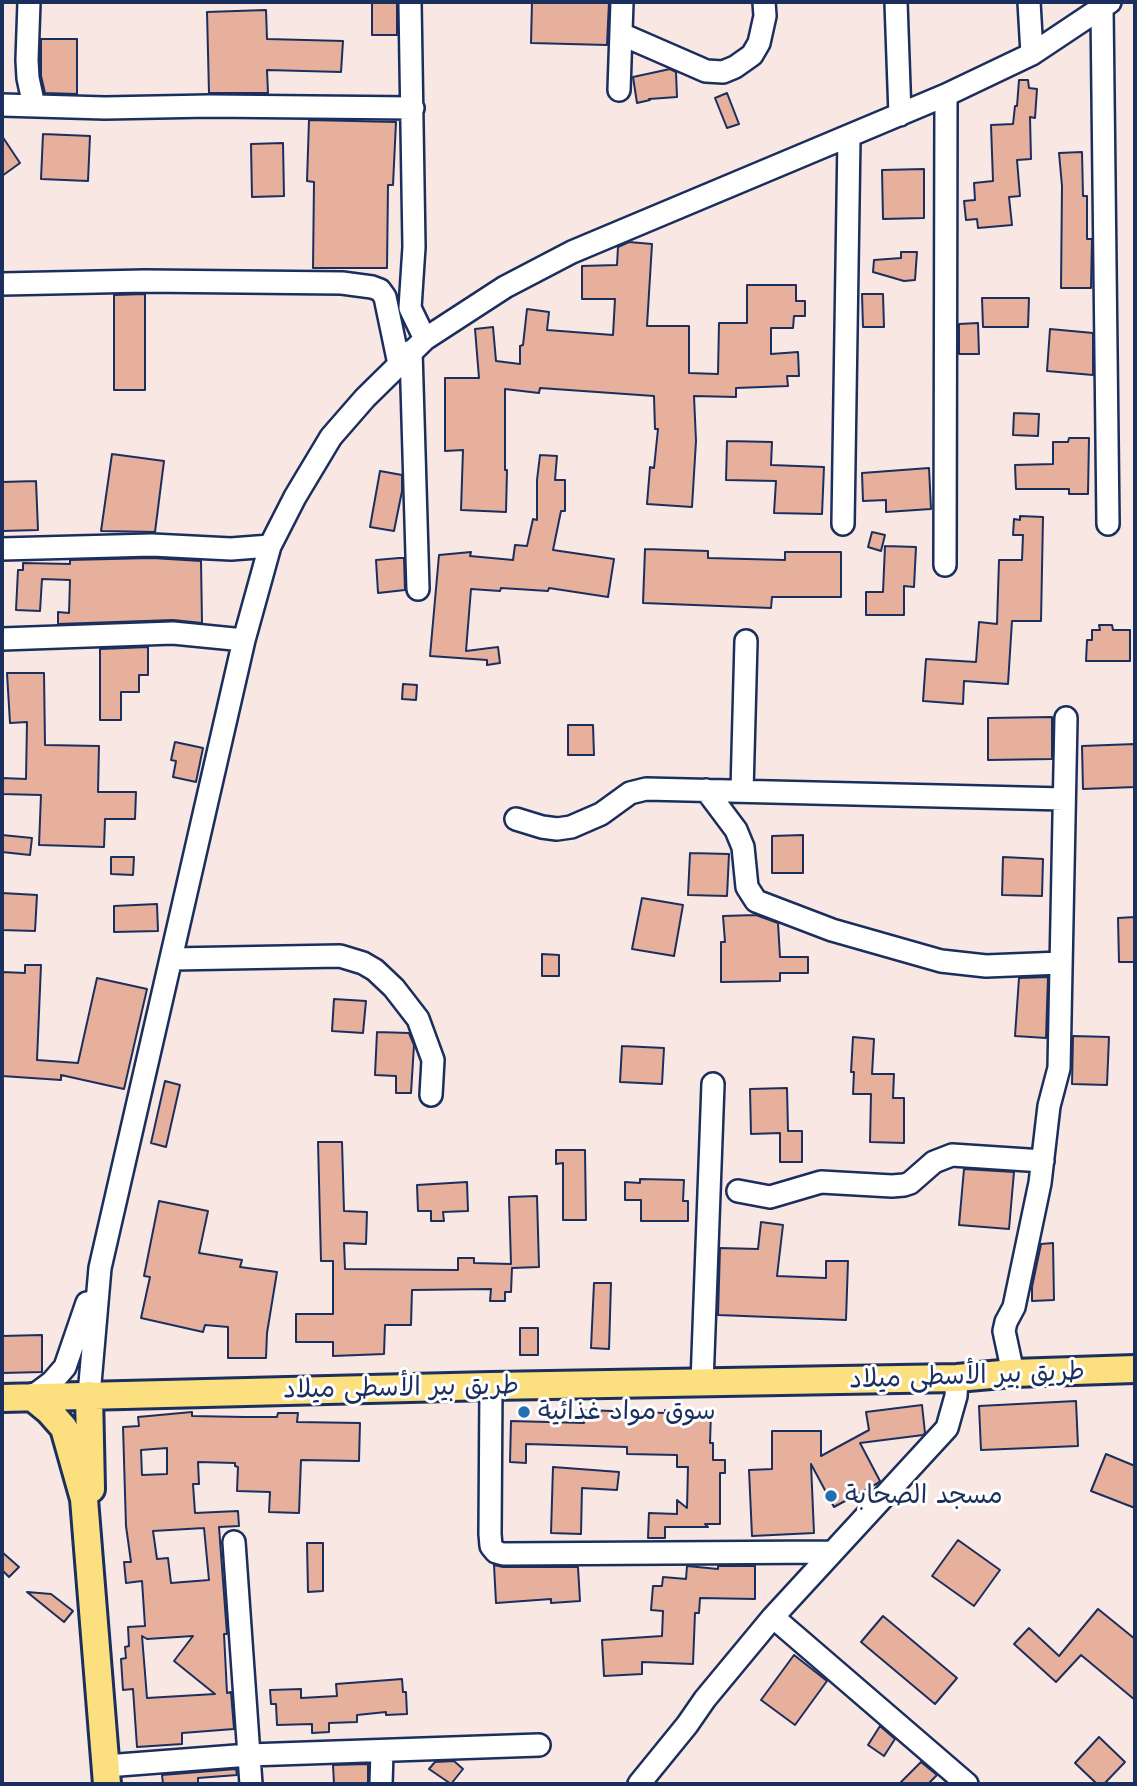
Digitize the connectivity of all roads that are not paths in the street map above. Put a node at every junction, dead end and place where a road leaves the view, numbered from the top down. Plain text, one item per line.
1 (29, 2) edge
2 (410, 2) edge
3 (622, 2) edge
4 (764, 2) edge
5 (896, 2) edge
6 (1030, 2) edge
7 (1106, 5) edge
8 (621, 34) junction
9 (1032, 54) junction
10 (619, 90) dead end
11 (946, 95) junction
12 (2, 105) edge
13 (34, 106) junction
14 (413, 108) junction
15 (900, 115) junction
16 (849, 137) junction
17 (2, 284) edge
18 (412, 352) junction
19 (843, 524) dead end
20 (1108, 524) dead end
21 (270, 546) junction
22 (2, 549) edge
23 (945, 565) dead end
24 (418, 589) dead end
25 (2, 639) edge
26 (244, 640) junction
27 (747, 641) dead end
28 (1066, 718) dead end
29 (706, 790) junction
30 (742, 791) junction
31 (1064, 799) junction
32 (516, 819) dead end
33 (172, 959) junction
34 (1060, 963) junction
35 (713, 1084) dead end
36 (431, 1094) dead end
37 (1043, 1161) junction
38 (738, 1191) dead end
39 (100, 1268) junction
40 (1135, 1369) edge
41 (1013, 1373) junction
42 (957, 1378) junction
43 (702, 1383) junction
44 (491, 1386) junction
45 (89, 1395) junction
46 (32, 1397) junction
47 (2, 1398) edge
48 (84, 1499) junction
49 (234, 1542) dead end
50 (831, 1552) junction
51 (773, 1617) junction
52 (539, 1745) dead end
53 (382, 1752) junction
54 (249, 1755) junction
55 (106, 1775) edge
56 (251, 1784) edge
57 (381, 1784) edge
58 (639, 1784) edge
59 (967, 1784) edge

1 - 13 street
2 - 14 street
3 - 8 street
4 - 8 street
5 - 15 street
6 - 9 street
7 - 9 street
7 - 20 street
8 - 10 street
9 - 11 street
11 - 15 street
11 - 23 street
12 - 13 street
13 - 14 street
14 - 18 street
15 - 16 street
16 - 18 street
16 - 19 street
17 - 18 street
18 - 21 street
18 - 24 street
21 - 22 street
21 - 26 street
25 - 26 street
26 - 33 street
27 - 30 street
28 - 31 street
29 - 30 street
29 - 32 street
29 - 34 street
30 - 31 street
31 - 34 street
33 - 36 street
33 - 39 street
34 - 37 street
35 - 43 street
37 - 38 street
37 - 41 street
39 - 45 street
39 - 46 street
40 - 41 main road, طريق بير الأسطى ميلاد
41 - 42 main road, طريق بير الأسطى ميلاد
42 - 43 main road, طريق بير الأسطى ميلاد
42 - 50 street
43 - 44 main road, طريق بير الأسطى ميلاد
44 - 45 main road, طريق بير الأسطى ميلاد
44 - 50 street
45 - 46 main road, طريق بير الأسطى ميلاد
45 - 48 main road
46 - 47 main road, طريق بير الأسطى ميلاد
46 - 48 main road
48 - 55 main road
49 - 54 street
50 - 51 street
51 - 58 street
51 - 59 street
52 - 53 street
53 - 54 street
53 - 57 street
54 - 55 street
54 - 56 street

